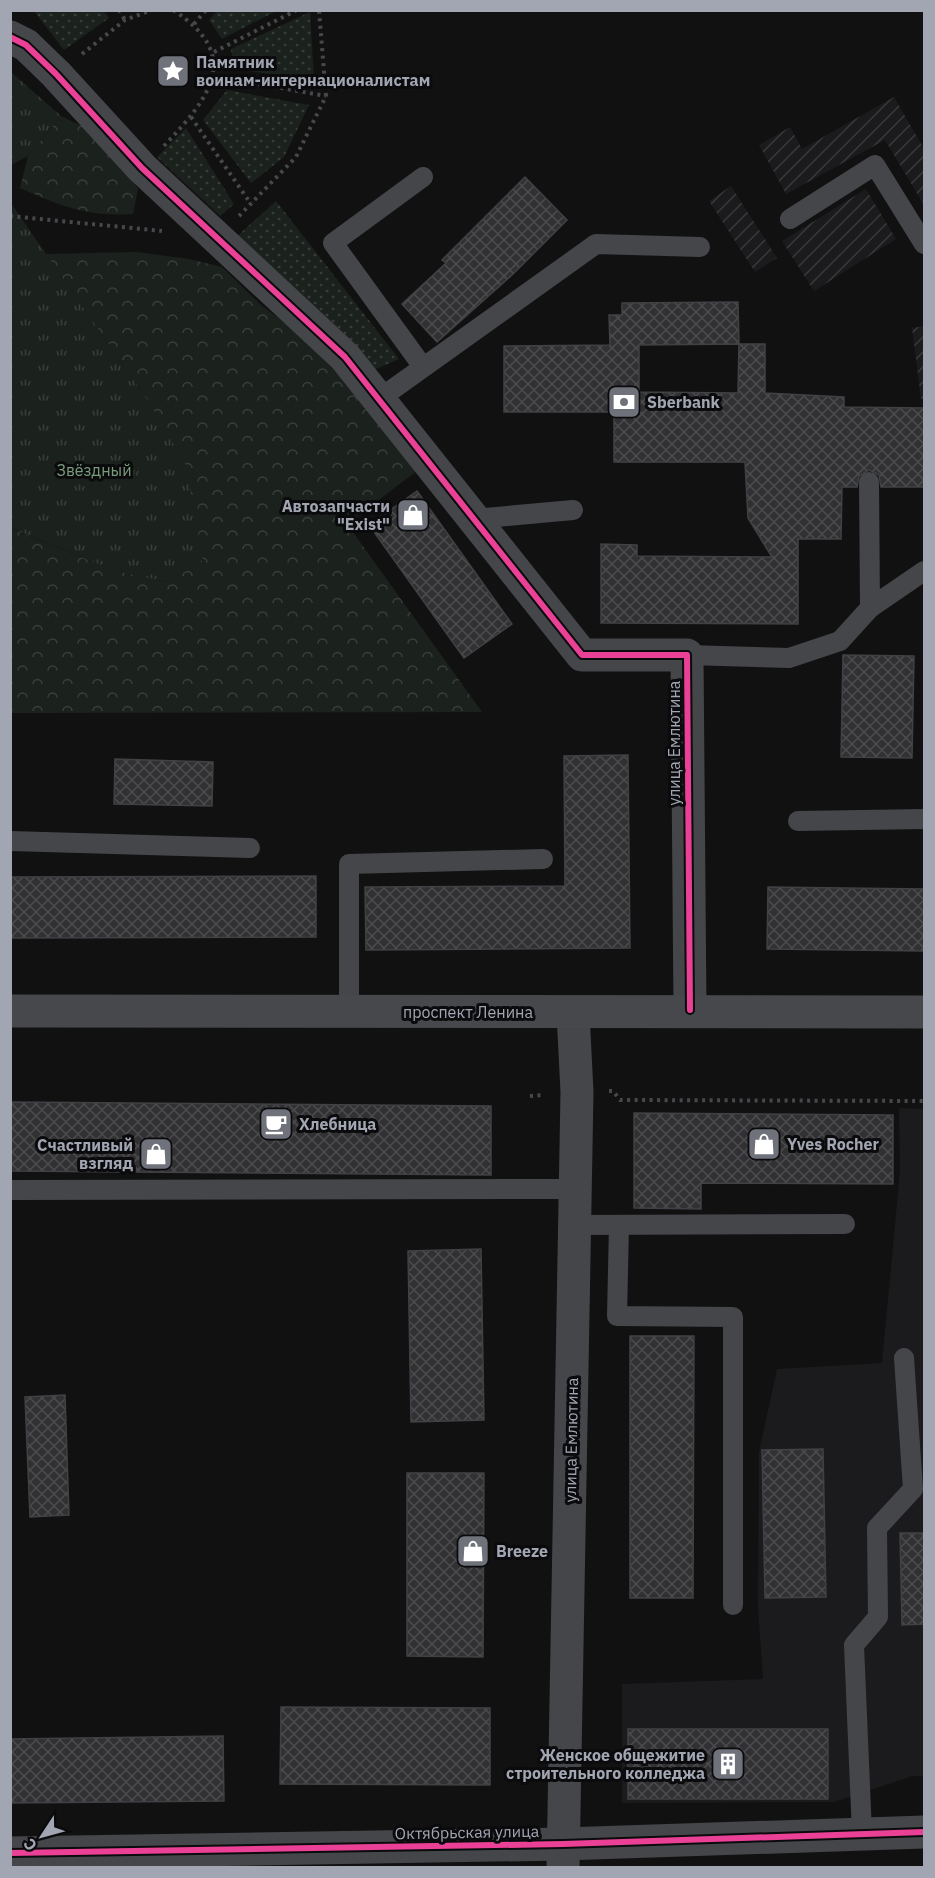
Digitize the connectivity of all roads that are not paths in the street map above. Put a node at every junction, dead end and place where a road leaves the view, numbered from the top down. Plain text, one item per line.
1 (10, 37) edge
2 (423, 177) dead end
3 (790, 219) dead end
4 (924, 244) edge
5 (700, 247) dead end
6 (423, 367) junction
7 (380, 399) junction
8 (869, 482) dead end
9 (573, 510) dead end
10 (474, 519) junction
11 (924, 571) edge
12 (870, 608) junction
13 (687, 655) junction
14 (924, 819) edge
15 (798, 821) dead end
16 (10, 841) edge
17 (250, 848) dead end
18 (543, 859) dead end
19 (690, 1010) junction
20 (10, 1011) edge
21 (349, 1011) junction
22 (924, 1012) edge
23 (573, 1013) junction
24 (575, 1189) junction
25 (10, 1190) edge
26 (845, 1224) dead end
27 (620, 1225) junction
28 (575, 1226) junction
29 (903, 1358) dead end
30 (733, 1605) dead end
31 (924, 1832) edge
32 (862, 1834) junction
33 (10, 1853) edge
34 (563, 1856) edge
35 (327, 1858) edge

1 - 7 street
2 - 6 lane
3 - 4 lane
5 - 6 lane
6 - 7 lane
7 - 10 street
8 - 12 lane
9 - 10 lane
10 - 13 street
11 - 12 lane
12 - 13 lane
13 - 19 street, улица Емлютина
14 - 15 lane
16 - 17 lane
18 - 21 lane
19 - 22 main road, проспект Ленина
19 - 23 main road, проспект Ленина
20 - 21 main road, проспект Ленина
21 - 23 main road, проспект Ленина
23 - 24 street, улица Емлютина
24 - 25 lane
24 - 28 street, улица Емлютина
26 - 27 lane
27 - 28 lane
27 - 30 lane
28 - 34 street, улица Емлютина
29 - 32 lane
31 - 32 street, Октябрьская улица
32 - 34 street, Октябрьская улица
33 - 35 street, Октябрьская улица
34 - 35 street, Октябрьская улица

